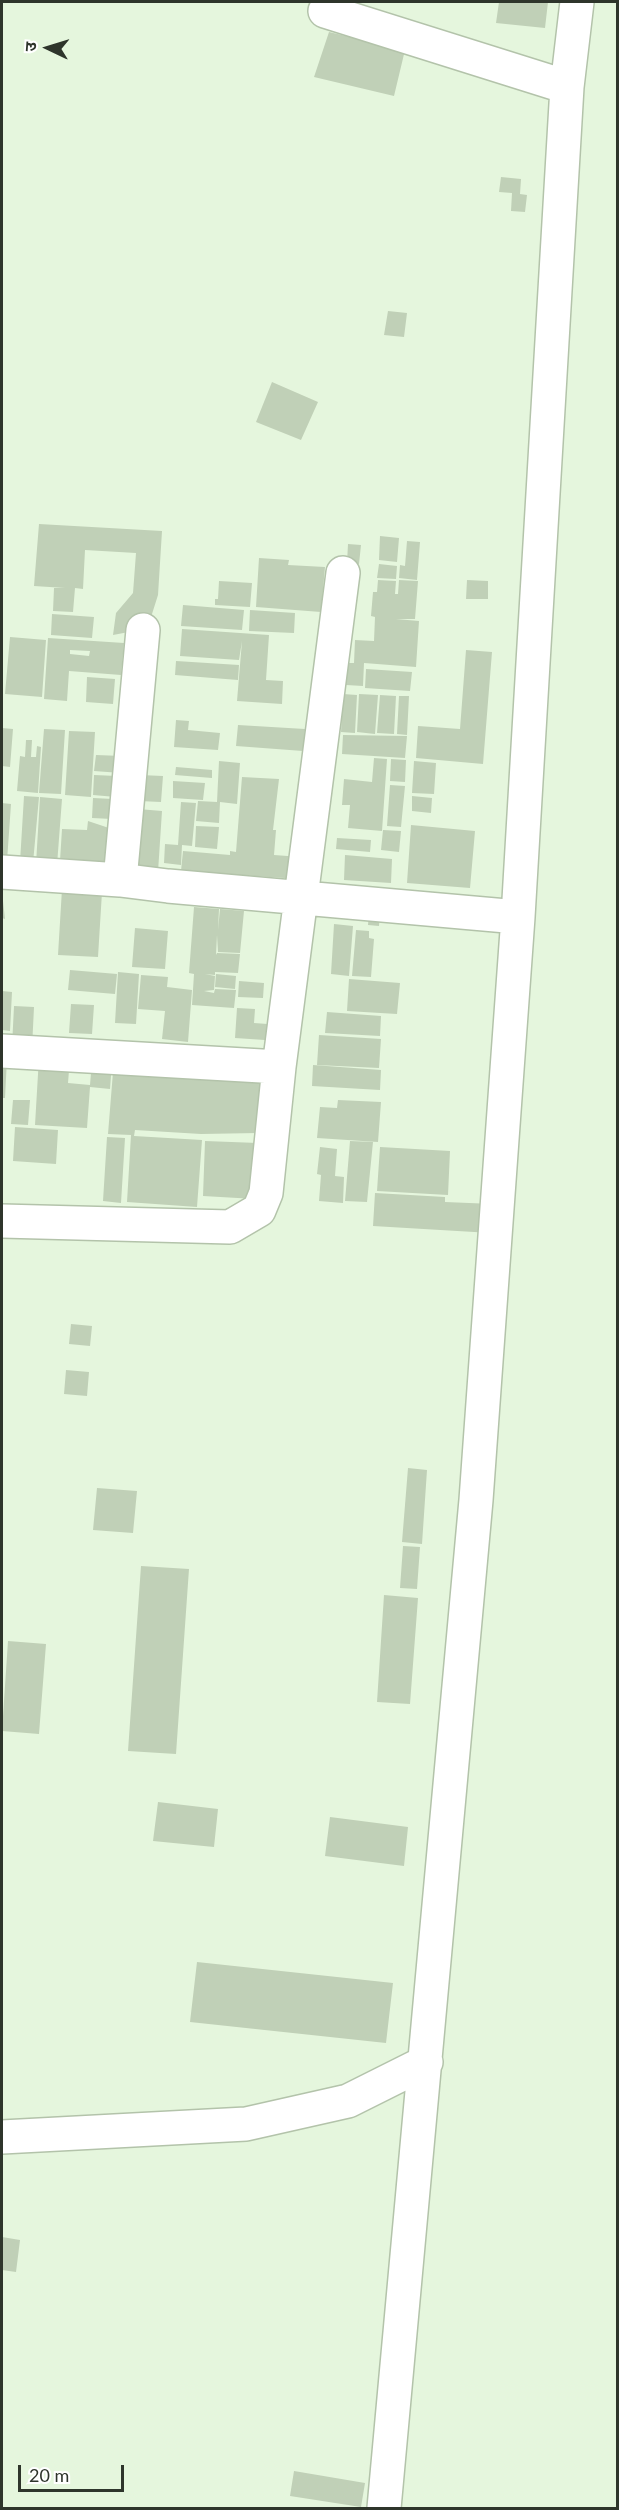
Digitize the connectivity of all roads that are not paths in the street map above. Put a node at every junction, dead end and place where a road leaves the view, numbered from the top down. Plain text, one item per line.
1 (577, 2) edge
2 (325, 11) dead end
3 (567, 87) junction
4 (343, 573) dead end
5 (143, 630) dead end
6 (2, 872) edge
7 (120, 880) junction
8 (301, 899) junction
9 (518, 917) junction
10 (2, 1051) edge
11 (279, 1067) junction
12 (2, 1221) edge
13 (426, 2062) junction
14 (2, 2137) edge
15 (384, 2508) edge

1 - 3 street
2 - 3 street
3 - 9 street
4 - 8 street
5 - 7 street
6 - 7 street
7 - 8 street
8 - 9 street
8 - 11 street
9 - 13 street
10 - 11 street
11 - 12 street
13 - 14 street
13 - 15 street

